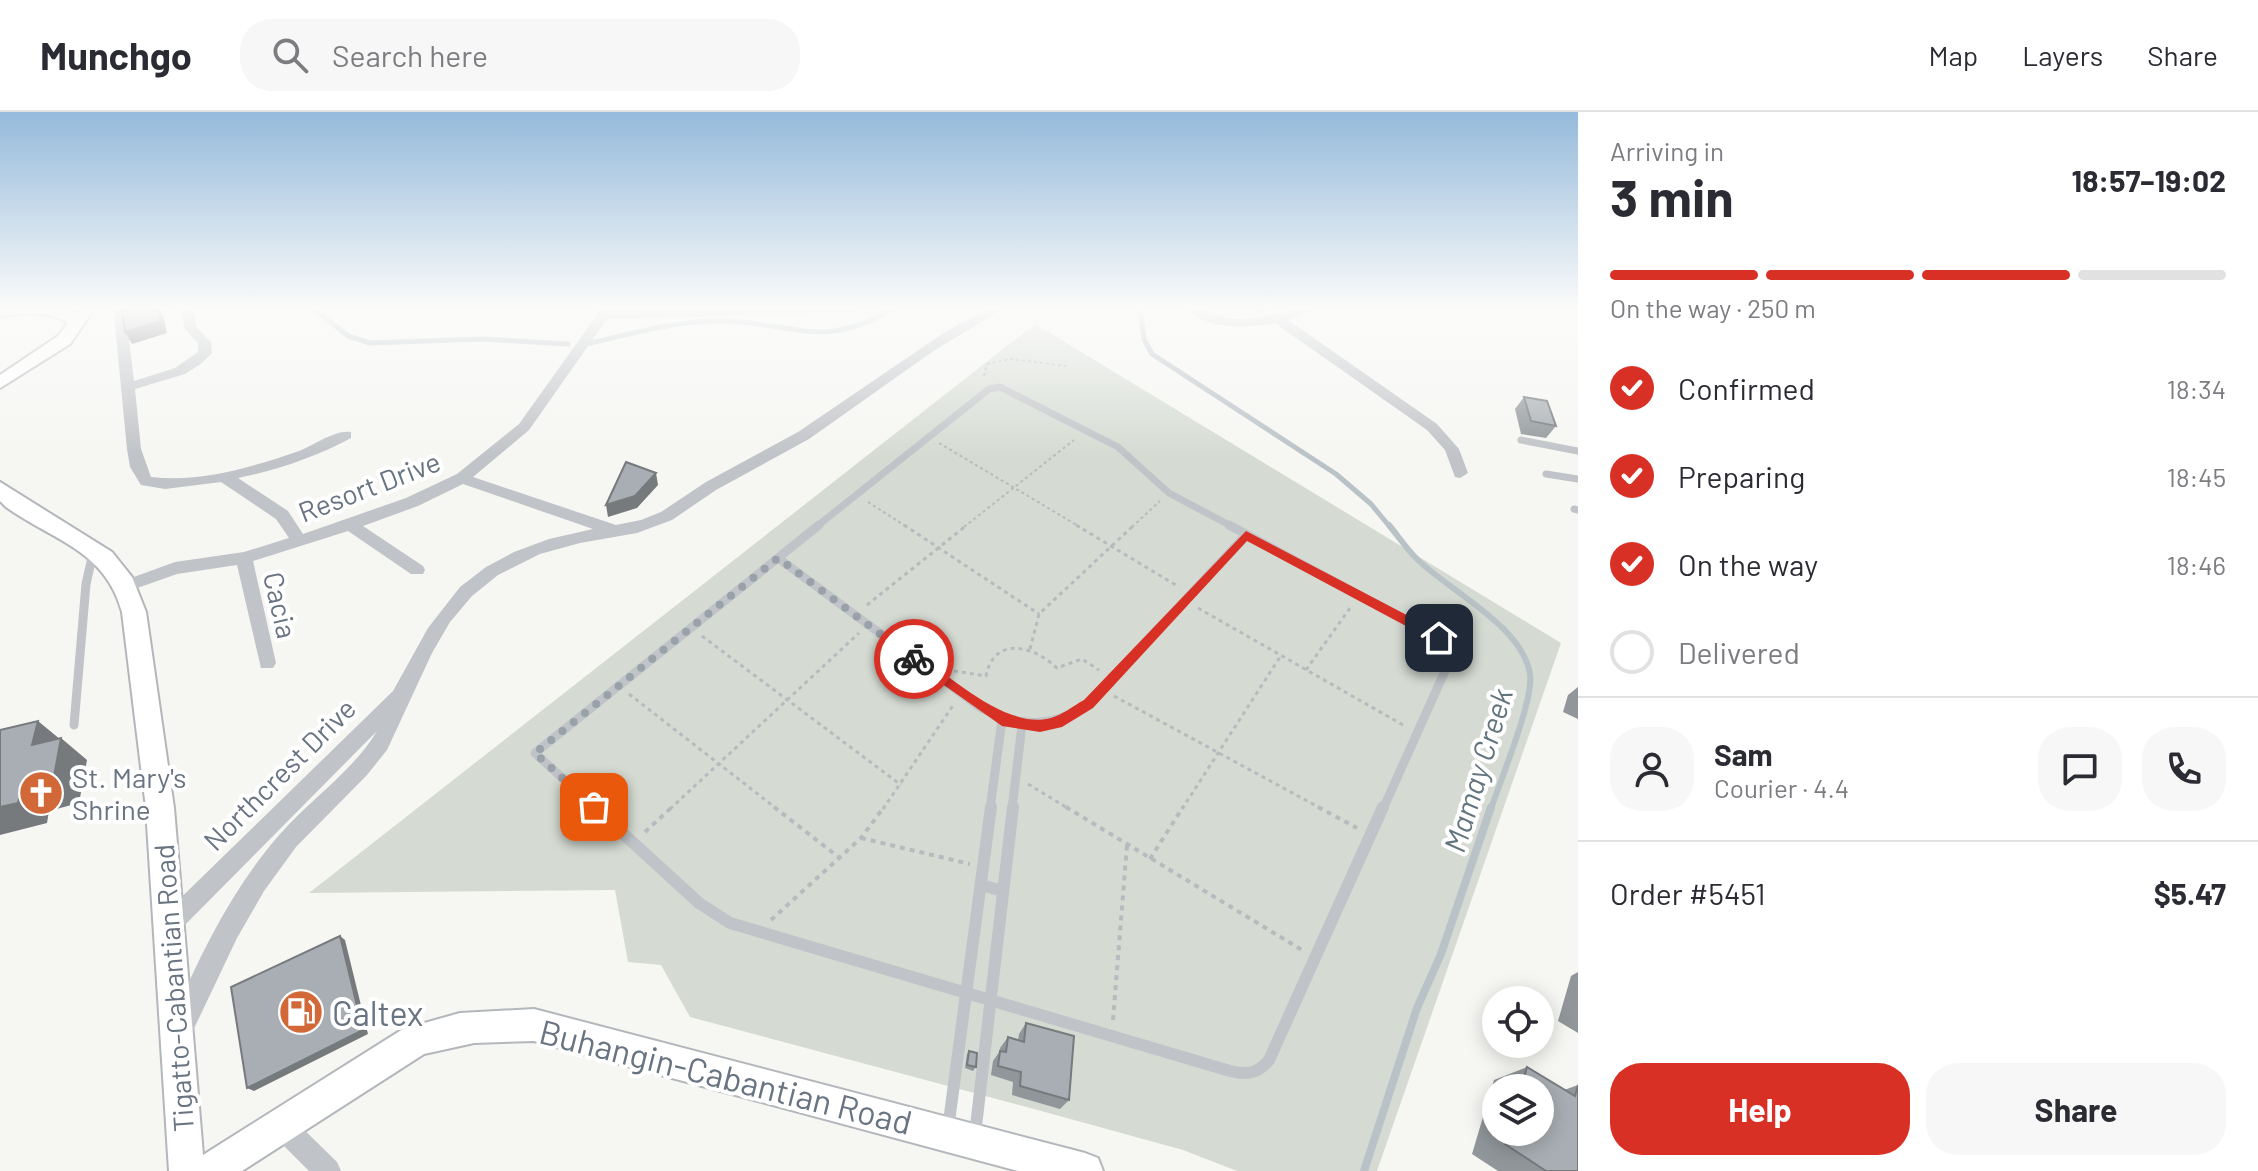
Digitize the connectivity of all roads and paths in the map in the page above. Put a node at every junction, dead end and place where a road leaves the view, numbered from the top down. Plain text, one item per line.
1 (40, 357) edge
2 (125, 357) edge
3 (202, 357) edge
4 (572, 357) edge
5 (912, 357) edge
6 (1333, 357) edge
7 (1066, 366) dead end
8 (0, 383) edge
9 (129, 386) junction
10 (994, 387) junction
11 (1086, 430) junction
12 (346, 435) dead end
13 (929, 437) junction
14 (1521, 440) dead end
15 (1578, 451) edge
16 (1460, 473) dead end
17 (1546, 474) dead end
18 (223, 476) junction
19 (462, 478) junction
20 (1578, 479) edge
21 (0, 489) edge
22 (1015, 489) junction
23 (1169, 493) junction
24 (857, 495) junction
25 (350, 525) junction
26 (616, 531) junction
27 (1246, 535) junction
28 (299, 541) junction
29 (1111, 547) junction
30 (94, 549) junction
31 (939, 549) junction
32 (244, 558) junction
33 (778, 558) junction
34 (417, 570) dead end
35 (126, 586) junction
36 (1359, 594) junction
37 (1186, 597) junction
38 (1039, 614) junction
39 (855, 615) junction
40 (868, 625) junction
41 (691, 628) junction
42 (1030, 649) junction
43 (1281, 656) junction
44 (267, 663) dead end
45 (1306, 670) junction
46 (986, 676) dead end
47 (1112, 678) junction
48 (619, 686) junction
49 (1102, 690) junction
50 (961, 694) junction
51 (789, 699) junction
52 (1002, 720) junction
53 (74, 725) dead end
54 (1022, 725) junction
55 (1417, 733) junction
56 (1218, 753) junction
57 (718, 764) junction
58 (1016, 777) junction
59 (901, 785) junction
60 (991, 803) junction
61 (1013, 808) junction
62 (295, 817) junction
63 (1371, 835) junction
64 (861, 838) junction
65 (633, 843) junction
66 (1127, 845) junction
67 (841, 859) junction
68 (1150, 859) junction
69 (983, 867) junction
70 (981, 885) junction
71 (1003, 891) junction
72 (168, 926) junction
73 (756, 933) junction
74 (1315, 958) junction
75 (966, 993) junction
76 (991, 1000) junction
77 (1112, 1036) junction
78 (177, 1037) junction
79 (282, 1126) junction
80 (961, 1136) junction
81 (187, 1171) edge
82 (210, 1171) edge
83 (328, 1171) edge
84 (1085, 1171) edge

1 - 8 street
2 - 9 street
3 - 9 street
4 - 19 street, Resort Drive
5 - 26 street, Northcrest Drive
6 - 16 street
7 - 10 path
9 - 18 street
10 - 11 lane
10 - 13 lane
11 - 22 path
11 - 23 lane
12 - 18 street
13 - 22 path
13 - 24 lane
14 - 15 lane
17 - 20 lane
18 - 28 street
19 - 25 street, Resort Drive
19 - 26 street
21 - 30 street, Tigatto-Cabantian Road
22 - 29 path
22 - 31 path
23 - 27 lane
23 - 29 path
24 - 31 path
24 - 33 lane
25 - 28 street, Resort Drive
25 - 34 street
26 - 62 street, Northcrest Drive
27 - 36 lane
27 - 37 lane
28 - 32 street, Resort Drive
29 - 37 path
29 - 38 path
30 - 35 street, Tigatto-Cabantian Road
30 - 53 lane
31 - 38 path
31 - 39 path
32 - 35 street, Resort Drive
32 - 44 street, Cacia
33 - 39 lane
33 - 41 lane
35 - 72 street, Tigatto-Cabantian Road
36 - 45 path
36 - 55 lane
37 - 43 path
37 - 47 lane
38 - 42 path
39 - 40 lane
40 - 50 lane
40 - 51 path
41 - 48 lane
41 - 51 path
42 - 46 path
42 - 47 path
43 - 45 path
43 - 56 path
45 - 55 path
47 - 49 lane
48 - 57 path
48 - 65 lane
49 - 54 lane
49 - 56 path
50 - 52 lane
50 - 59 path
51 - 57 path
51 - 59 path
52 - 54 lane
52 - 60 lane
54 - 58 lane
55 - 63 lane
56 - 63 path
56 - 68 path
57 - 65 path
57 - 67 path
58 - 61 lane
58 - 66 path
59 - 64 path
60 - 61 lane
60 - 69 lane
61 - 71 lane
62 - 72 street, Northcrest Drive
62 - 78 street, Northcrest Drive
63 - 74 lane
64 - 67 path
64 - 69 path
65 - 73 lane
66 - 68 path
66 - 77 path
67 - 73 path
68 - 74 path
69 - 70 lane
70 - 71 lane
70 - 75 lane
71 - 76 lane
72 - 78 street, Tigatto-Cabantian Road
73 - 75 lane
74 - 77 lane
75 - 76 lane
75 - 80 lane
76 - 77 lane
76 - 80 lane
78 - 81 street, Tigatto-Cabantian Road
79 - 80 street, Buhangin-Cabantian Road
79 - 82 street, Buhangin-Cabantian Road
79 - 83 street
80 - 84 street, Buhangin-Cabantian Road

